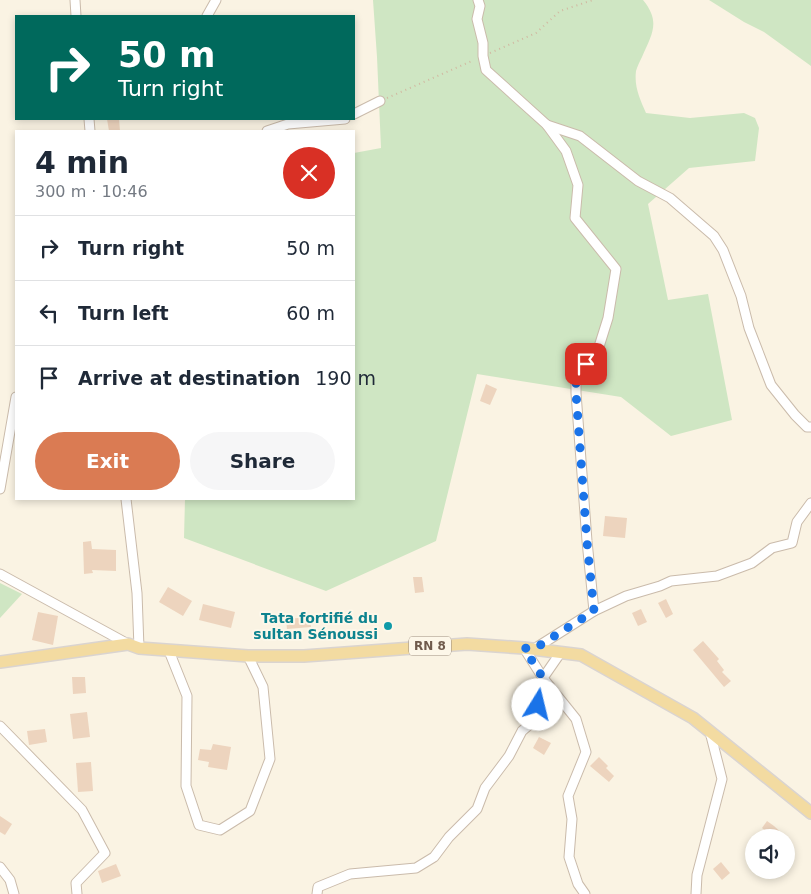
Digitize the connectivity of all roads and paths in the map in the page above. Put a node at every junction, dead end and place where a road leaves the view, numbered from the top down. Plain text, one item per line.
1 (74, 0) edge
2 (216, 0) edge
3 (478, 0) edge
4 (76, 15) edge
5 (208, 15) edge
6 (380, 101) dead end
7 (355, 114) edge
8 (334, 120) edge
9 (547, 124) junction
10 (270, 130) edge
11 (15, 402) edge
12 (811, 427) edge
13 (0, 489) edge
14 (126, 500) edge
15 (811, 503) edge
16 (0, 574) edge
17 (594, 611) junction
18 (134, 646) junction
19 (529, 648) junction
20 (169, 651) junction
21 (561, 652) junction
22 (248, 656) junction
23 (0, 662) edge
24 (543, 678) junction
25 (0, 726) edge
26 (710, 732) junction
27 (811, 813) edge
28 (0, 867) edge
29 (14, 894) edge
30 (77, 894) edge
31 (317, 894) edge
32 (585, 894) edge
33 (696, 894) edge

1 - 4 street
2 - 5 street
3 - 9 street
6 - 7 street
8 - 10 street
9 - 12 street
9 - 17 street
11 - 13 street
14 - 18 street
15 - 17 street
16 - 18 street
17 - 19 street
18 - 20 main road, RN 8
18 - 23 main road, RN 8
19 - 21 main road, RN 8
19 - 22 main road, RN 8
19 - 24 street
20 - 22 main road, RN 8
20 - 22 street
21 - 24 street
21 - 26 main road, RN 8
24 - 31 street
24 - 32 street
25 - 30 street
26 - 27 main road, RN 8
26 - 33 street
28 - 29 street

